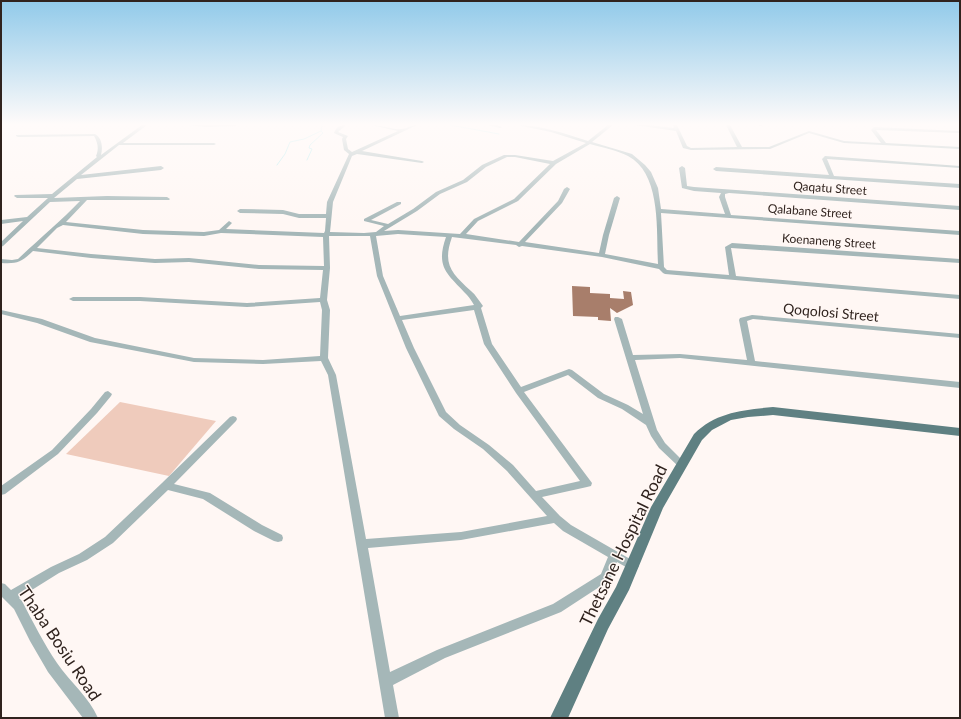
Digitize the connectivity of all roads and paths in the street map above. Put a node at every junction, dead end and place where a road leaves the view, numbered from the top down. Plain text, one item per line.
1 (101, 159) edge
2 (348, 159) edge
3 (396, 159) edge
4 (500, 159) edge
5 (529, 159) edge
6 (561, 159) edge
7 (635, 159) edge
8 (825, 159) edge
9 (848, 159) edge
10 (422, 162) dead end
11 (554, 163) junction
12 (960, 167) edge
13 (161, 168) dead end
14 (682, 168) dead end
15 (716, 169) dead end
16 (77, 177) junction
17 (832, 177) junction
18 (960, 186) edge
19 (567, 189) dead end
20 (727, 192) junction
21 (17, 196) dead end
22 (50, 198) junction
23 (617, 198) dead end
24 (167, 199) dead end
25 (84, 200) junction
26 (399, 203) dead end
27 (959, 209) edge
28 (240, 211) dead end
29 (658, 211) junction
30 (328, 216) junction
31 (729, 216) junction
32 (29, 218) junction
33 (1, 222) edge
34 (62, 223) junction
35 (229, 223) dead end
36 (389, 226) junction
37 (221, 231) junction
38 (960, 233) edge
39 (326, 234) junction
40 (375, 234) junction
41 (449, 236) junction
42 (461, 236) junction
43 (1, 245) edge
44 (519, 245) junction
45 (32, 249) junction
46 (602, 255) junction
47 (1, 261) edge
48 (960, 261) edge
49 (661, 267) junction
50 (326, 268) junction
51 (733, 277) junction
52 (960, 297) edge
53 (73, 299) dead end
54 (323, 300) junction
55 (477, 307) junction
56 (1, 312) edge
57 (398, 318) junction
58 (618, 319) dead end
59 (960, 336) edge
60 (324, 358) junction
61 (629, 358) junction
62 (751, 363) junction
63 (960, 385) edge
64 (518, 391) junction
65 (108, 394) dead end
66 (233, 419) dead end
67 (650, 423) junction
68 (960, 432) edge
69 (681, 464) junction
70 (166, 486) junction
71 (1, 491) edge
72 (534, 495) junction
73 (556, 519) junction
74 (278, 538) dead end
75 (361, 544) junction
76 (614, 555) junction
77 (633, 566) junction
78 (5, 592) edge
79 (385, 682) junction
80 (91, 718) edge
81 (392, 718) edge
82 (559, 718) edge

1 - 16 street
2 - 30 street
3 - 10 street
4 - 36 street
5 - 11 street
6 - 11 street
7 - 29 street
8 - 17 street
9 - 12 street
11 - 42 street
13 - 16 street
14 - 20 street, Qaqatu Street
15 - 17 street
16 - 22 street
17 - 18 street
19 - 44 street
20 - 27 street, Qaqatu Street
20 - 31 street
21 - 22 street
22 - 25 street
22 - 32 street
23 - 46 street
24 - 25 street
25 - 34 street
26 - 36 street
28 - 30 street
29 - 31 street, Qalabane Street
29 - 49 street
30 - 39 street
31 - 38 street, Qalabane Street
32 - 33 street
32 - 43 street
34 - 37 street
34 - 45 street
35 - 37 street
36 - 40 street
37 - 39 street
39 - 40 street
39 - 50 street
40 - 41 street
40 - 57 street
41 - 42 street
41 - 55 street
42 - 44 street
44 - 46 street
45 - 47 street
45 - 50 street
46 - 49 street
48 - 51 street, Koenaneng Street
49 - 51 street
50 - 54 street
51 - 52 street
53 - 54 street
54 - 60 street
55 - 57 street
55 - 64 street
56 - 60 street
57 - 72 street
58 - 61 street
59 - 62 street, Qoqolosi Street
60 - 75 street
61 - 62 street
61 - 67 street
62 - 63 street
64 - 67 street
64 - 72 street
65 - 71 street
66 - 70 street
67 - 69 street
68 - 69 main road, Thetsane Hospital Road
69 - 77 main road, Thetsane Hospital Road
70 - 74 street
70 - 78 street
72 - 73 street
73 - 75 street
73 - 76 street
75 - 79 street
76 - 77 street
76 - 79 street
77 - 82 main road, Thetsane Hospital Road
78 - 80 street, Thaba Bosiu Road
79 - 81 street

